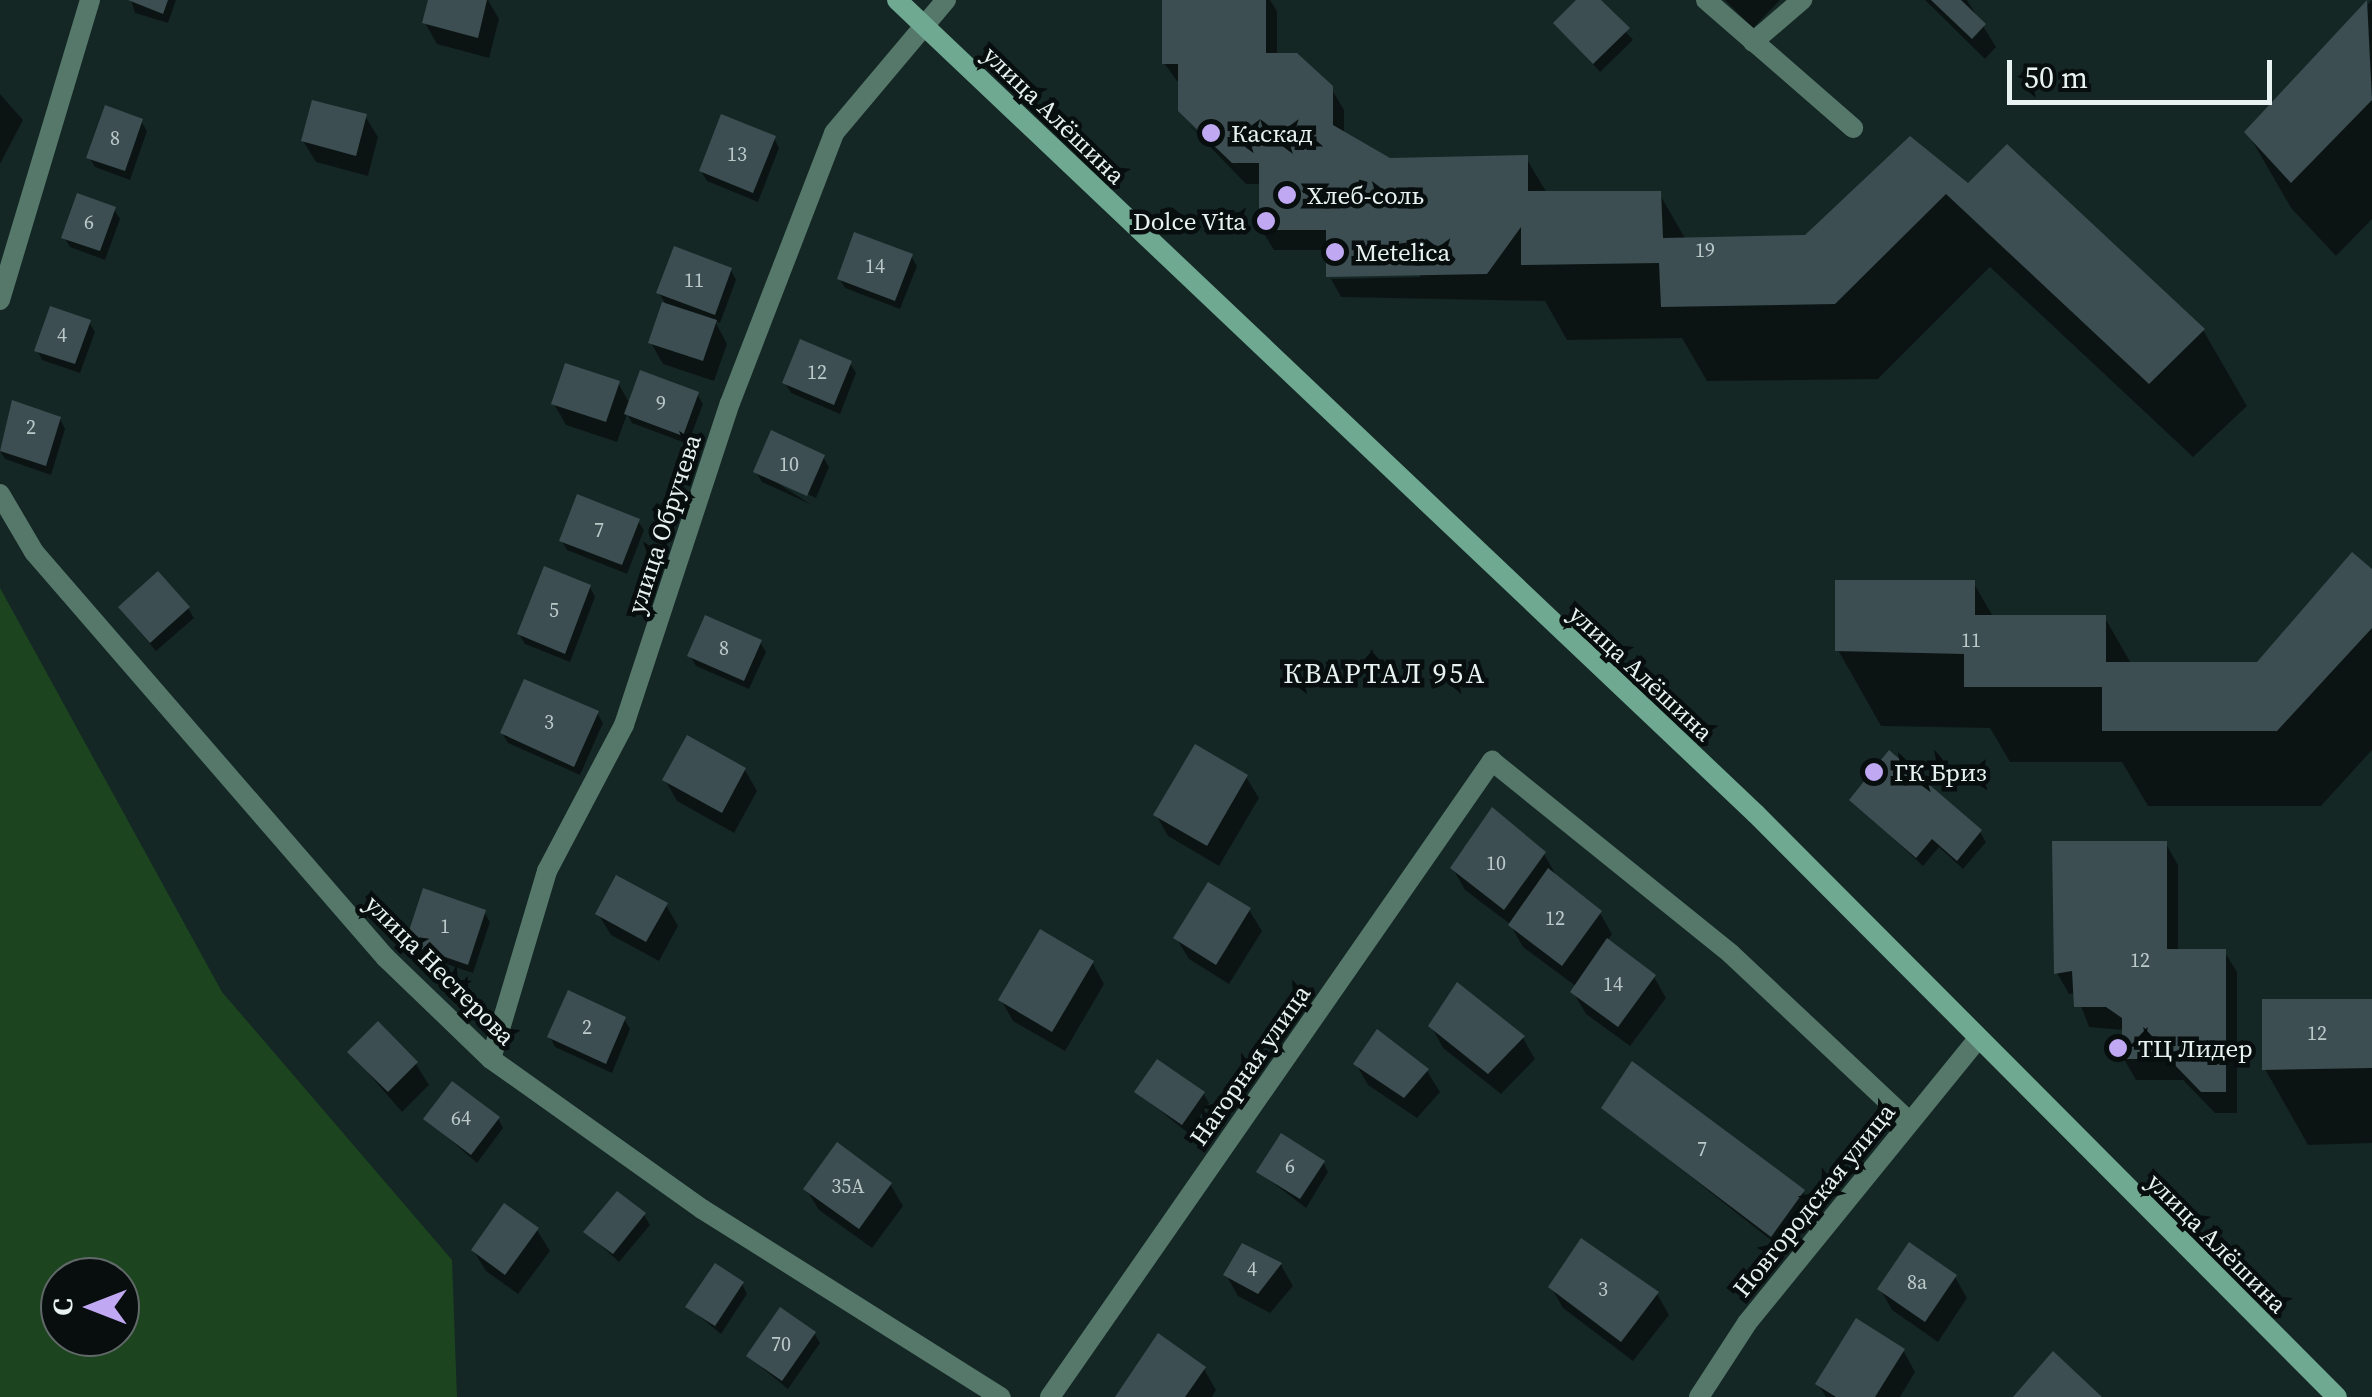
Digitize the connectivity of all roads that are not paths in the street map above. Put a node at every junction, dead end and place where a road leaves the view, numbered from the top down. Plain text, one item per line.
1 (90, 0) edge
2 (897, 0) edge
3 (946, 0) edge
4 (1706, 0) edge
5 (1802, 0) edge
6 (920, 23) junction
7 (1753, 42) junction
8 (1853, 128) dead end
9 (0, 300) edge
10 (0, 494) edge
11 (1977, 1040) junction
12 (491, 1059) junction
13 (1910, 1122) junction
14 (1001, 1397) edge
15 (1050, 1397) edge
16 (1699, 1397) edge
17 (2337, 1397) edge

1 - 9 street
2 - 6 street, улица Алёшина
3 - 6 street, улица Обручева
4 - 7 street
5 - 7 street
6 - 11 street, улица Алёшина
6 - 12 street, улица Обручева
7 - 8 street
10 - 12 street, улица Нестерова
11 - 13 street, Новгородская улица
11 - 17 street, улица Алёшина
12 - 14 street, улица Нестерова
13 - 15 street, Нагорная улица
13 - 16 street, Новгородская улица

